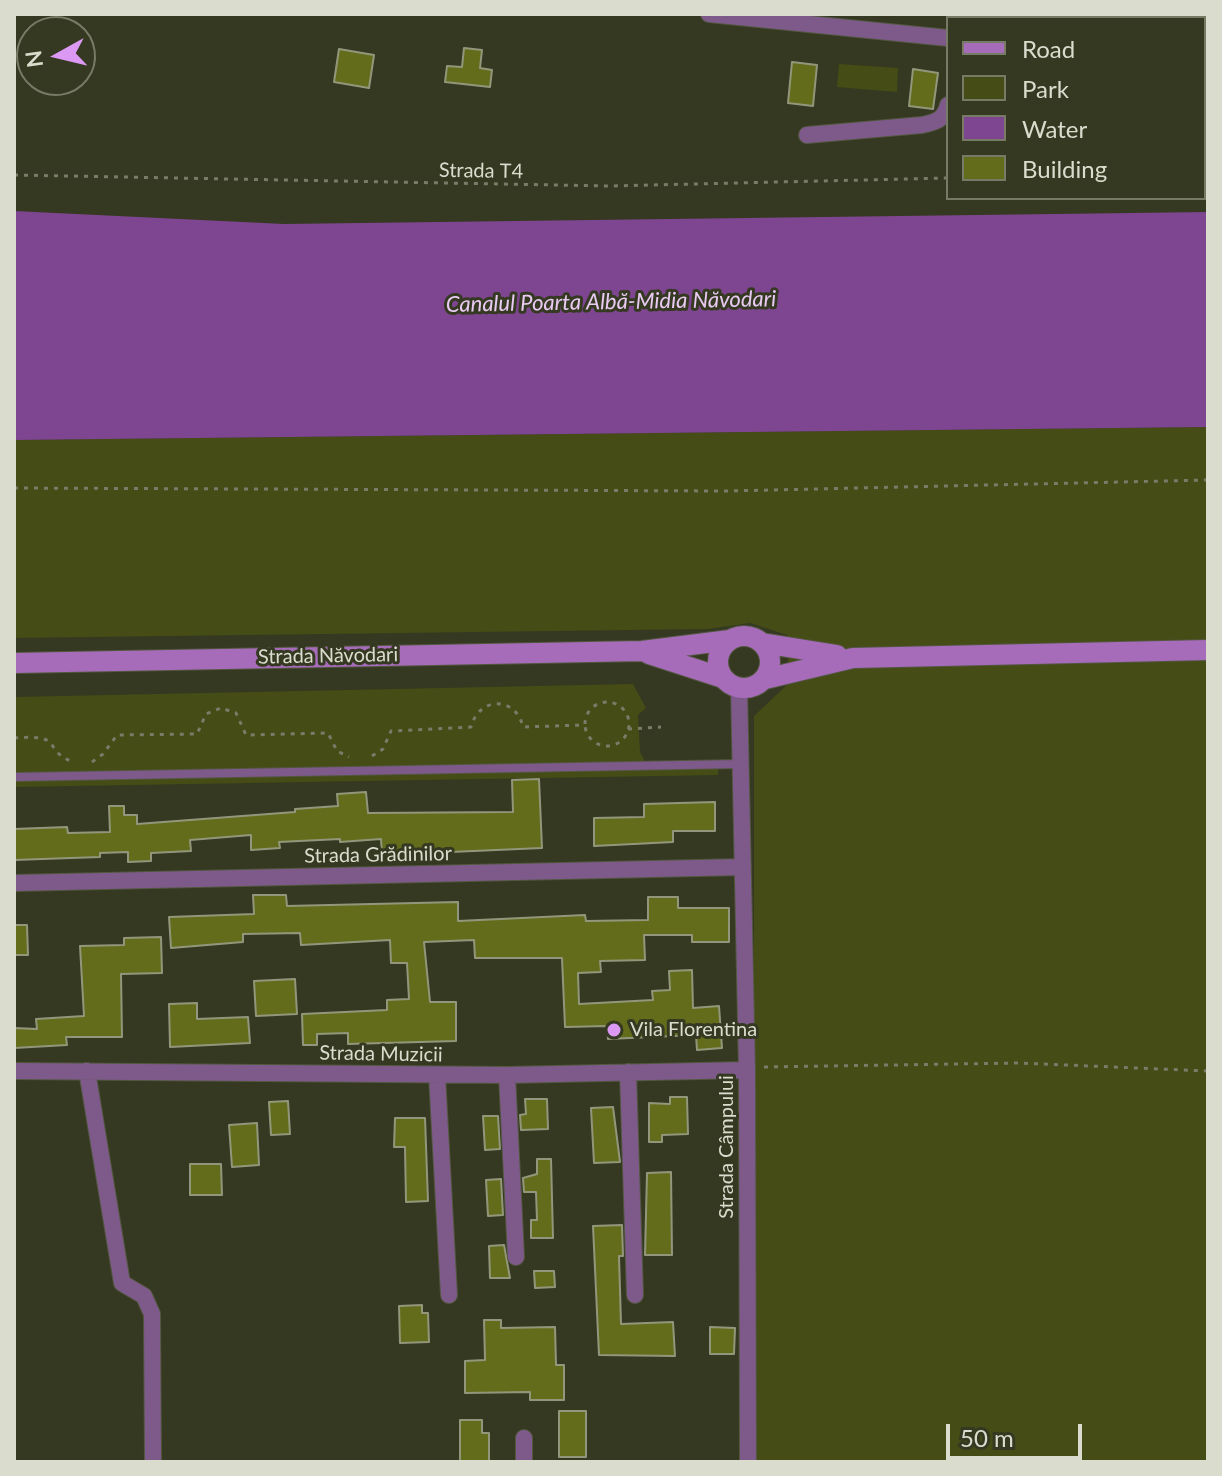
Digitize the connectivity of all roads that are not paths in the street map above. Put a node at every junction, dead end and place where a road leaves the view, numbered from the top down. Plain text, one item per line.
1 (709, 14) edge
2 (946, 38) edge
3 (946, 110) edge
4 (807, 135) dead end
5 (730, 640) junction
6 (762, 643) junction
7 (1208, 650) edge
8 (642, 651) junction
9 (853, 658) junction
10 (14, 663) edge
11 (765, 679) junction
12 (731, 683) junction
13 (740, 764) junction
14 (14, 777) edge
15 (743, 867) junction
16 (14, 883) edge
17 (747, 1070) junction
18 (14, 1071) edge
19 (87, 1071) junction
20 (628, 1072) junction
21 (437, 1075) junction
22 (507, 1075) junction
23 (516, 1257) dead end
24 (449, 1295) dead end
25 (635, 1295) dead end
26 (524, 1438) dead end
27 (153, 1462) edge
28 (524, 1462) edge
29 (748, 1462) edge

1 - 2 street
3 - 4 street
5 - 6 main road
5 - 8 main road, Strada Năvodari
5 - 12 main road
6 - 9 main road
6 - 11 main road
7 - 9 main road
8 - 10 main road, Strada Năvodari
8 - 12 main road, Strada Năvodari
9 - 11 main road
11 - 12 main road
12 - 13 street, Strada Câmpului
13 - 14 lane
13 - 15 street, Strada Câmpului
15 - 16 street, Strada Grădinilor
15 - 17 street, Strada Câmpului
17 - 20 street, Strada Muzicii
17 - 29 street, Strada Câmpului
18 - 19 street, Strada Muzicii
19 - 21 street, Strada Muzicii
19 - 27 street
20 - 22 street, Strada Muzicii
20 - 25 street
21 - 22 street, Strada Muzicii
21 - 24 street
22 - 23 street
26 - 28 street

